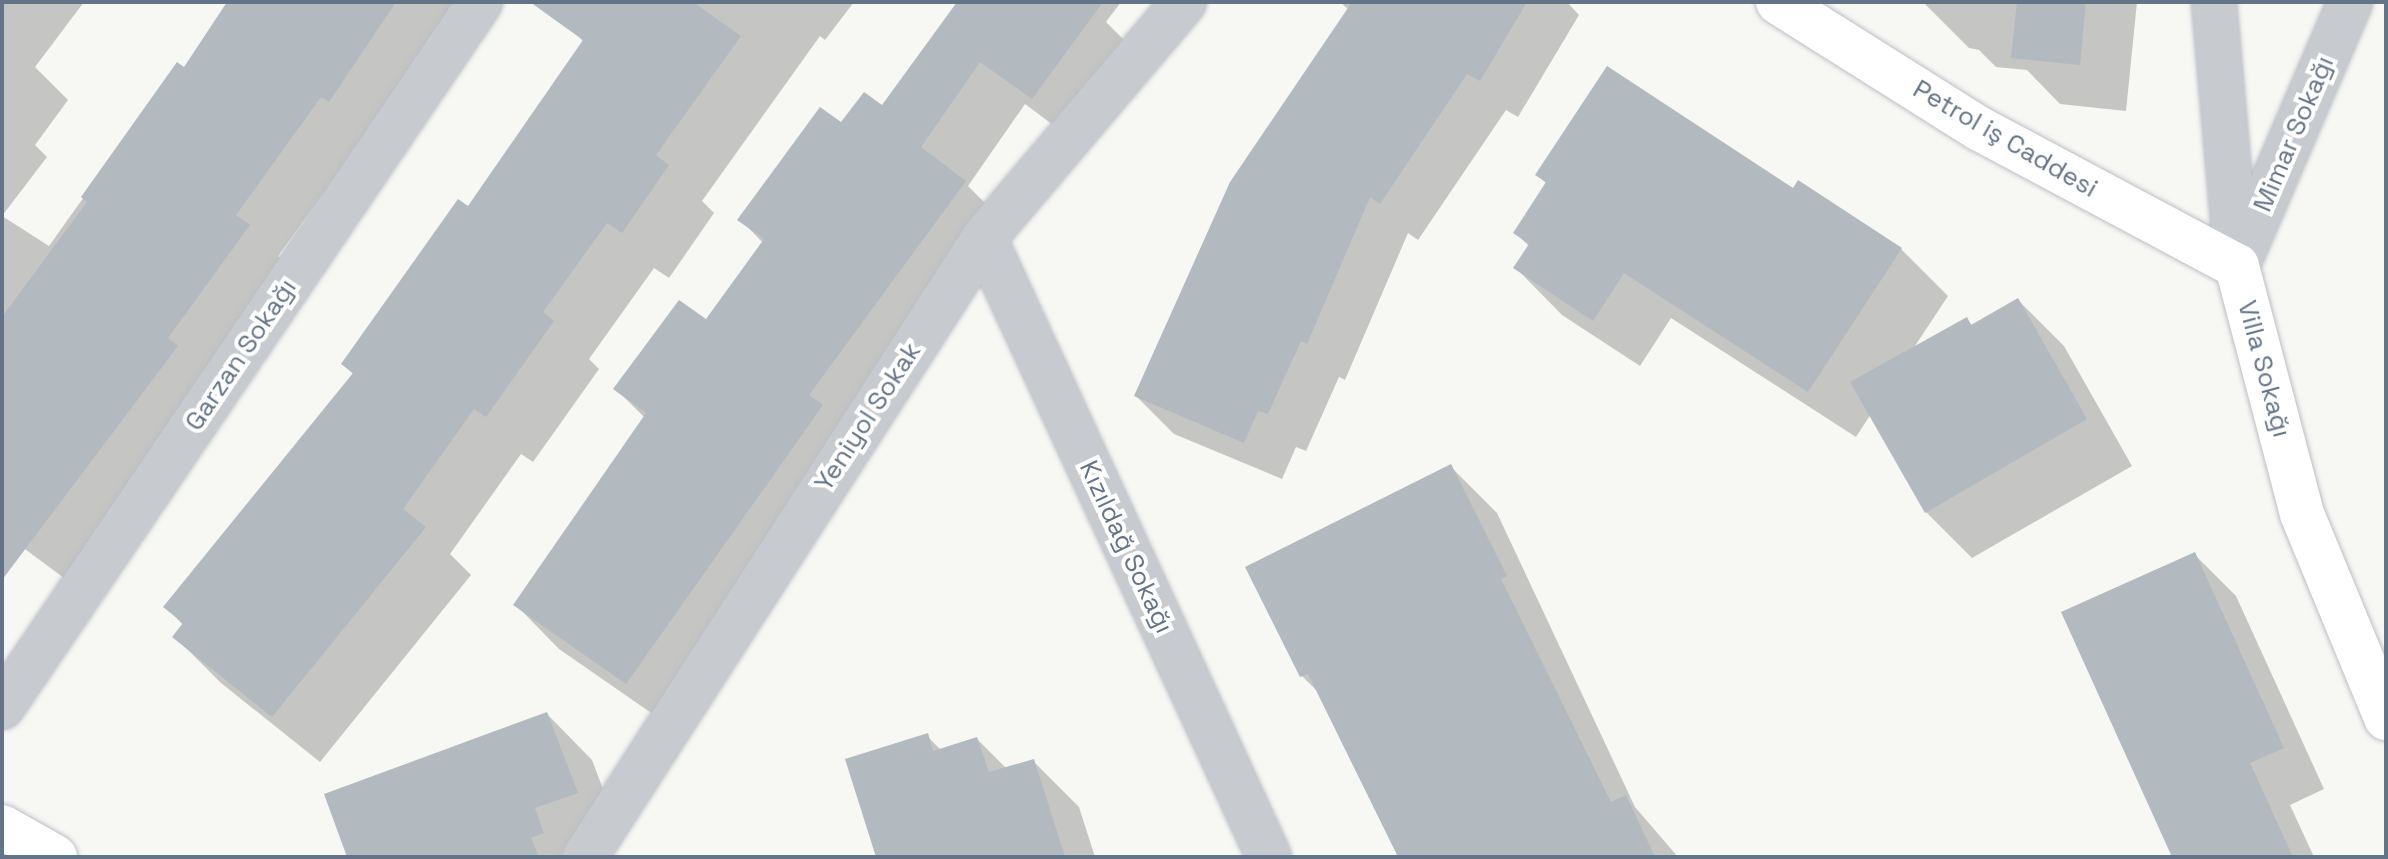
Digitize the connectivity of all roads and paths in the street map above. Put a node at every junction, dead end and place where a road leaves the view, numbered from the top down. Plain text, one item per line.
1 (480, 2) edge
2 (1184, 2) edge
3 (1778, 2) edge
4 (2214, 2) edge
5 (2350, 2) edge
6 (984, 238) junction
7 (2237, 266) junction
8 (2, 707) edge
9 (2386, 718) edge
10 (2, 827) edge
11 (55, 857) edge
12 (585, 857) edge
13 (1269, 857) edge

1 - 8 street, Garzan Sokağı
2 - 6 street, Yeniyol Sokak
3 - 7 street, Petrol iş Caddesi
4 - 7 street, Villa Sokağı
5 - 7 street, Mimar Sokağı
6 - 12 street, Yeniyol Sokak
6 - 13 street, Kızıldağ Sokağı
7 - 9 street, Villa Sokağı
10 - 11 street

